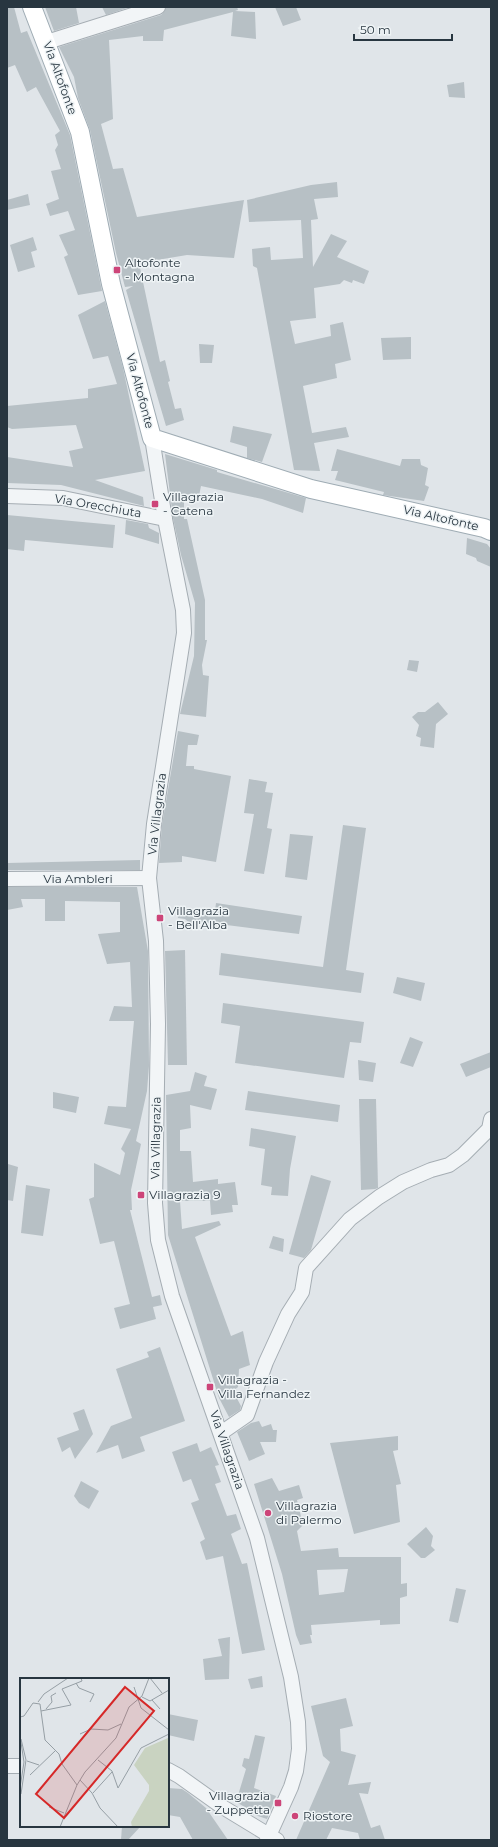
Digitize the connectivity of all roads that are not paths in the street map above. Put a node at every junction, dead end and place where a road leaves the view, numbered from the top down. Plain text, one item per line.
1 (32, 7) edge
2 (158, 7) edge
3 (47, 42) junction
4 (152, 438) junction
5 (7, 496) edge
6 (165, 519) junction
7 (491, 532) edge
8 (150, 878) junction
9 (7, 879) edge
10 (491, 1119) edge
11 (221, 1433) junction
12 (7, 1766) edge
13 (20, 1766) edge
14 (169, 1771) edge
15 (271, 1838) edge

1 - 3 main road, Via Altofonte
2 - 3 street
3 - 4 main road, Via Altofonte
4 - 6 street, Via Villagrazia
4 - 7 main road, Via Altofonte
5 - 6 street, Via Orecchiuta
6 - 8 street, Via Villagrazia
8 - 9 street, Via Ambleri
8 - 11 street, Via Villagrazia
10 - 11 street
11 - 15 street, Via Villagrazia
12 - 13 street
14 - 15 street

